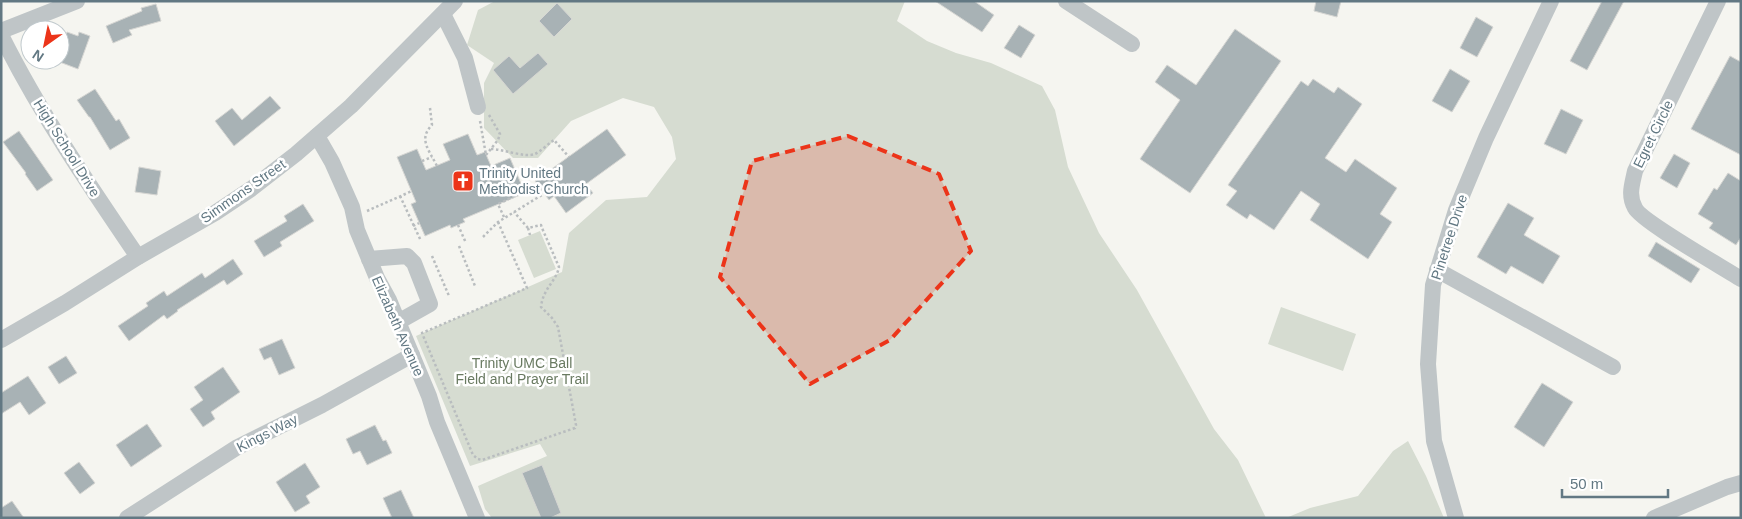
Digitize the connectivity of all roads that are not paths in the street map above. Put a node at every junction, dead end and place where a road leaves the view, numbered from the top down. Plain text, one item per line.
1 (77, 1) edge
2 (455, 1) edge
3 (1066, 1) edge
4 (1551, 1) edge
5 (1718, 1) edge
6 (443, 14) junction
7 (1, 33) edge
8 (1132, 44) dead end
9 (478, 107) road end
10 (317, 136) junction
11 (138, 256) junction
12 (369, 259) junction
13 (1437, 270) junction
14 (1741, 279) edge
15 (398, 322) junction
16 (1, 340) edge
17 (412, 355) junction
18 (1613, 367) dead end
19 (1741, 483) edge
20 (1657, 517) edge
21 (127, 518) edge
22 (477, 518) edge
23 (1456, 518) edge

1 - 7 street
2 - 6 street, Simmons Street
3 - 8 street
4 - 13 street, Pinetree Drive
5 - 14 street, Egret Circle
6 - 9 street
6 - 10 street, Simmons Street
7 - 11 street, High School Drive
10 - 11 street, Simmons Street
10 - 12 street, Elizabeth Avenue
11 - 16 street, Simmons Street
12 - 15 street, Elizabeth Avenue
12 - 15 street
13 - 18 street
13 - 23 street, Pinetree Drive
15 - 17 street, Elizabeth Avenue
17 - 21 street, Kings Way
17 - 22 street, Elizabeth Avenue
19 - 20 street

